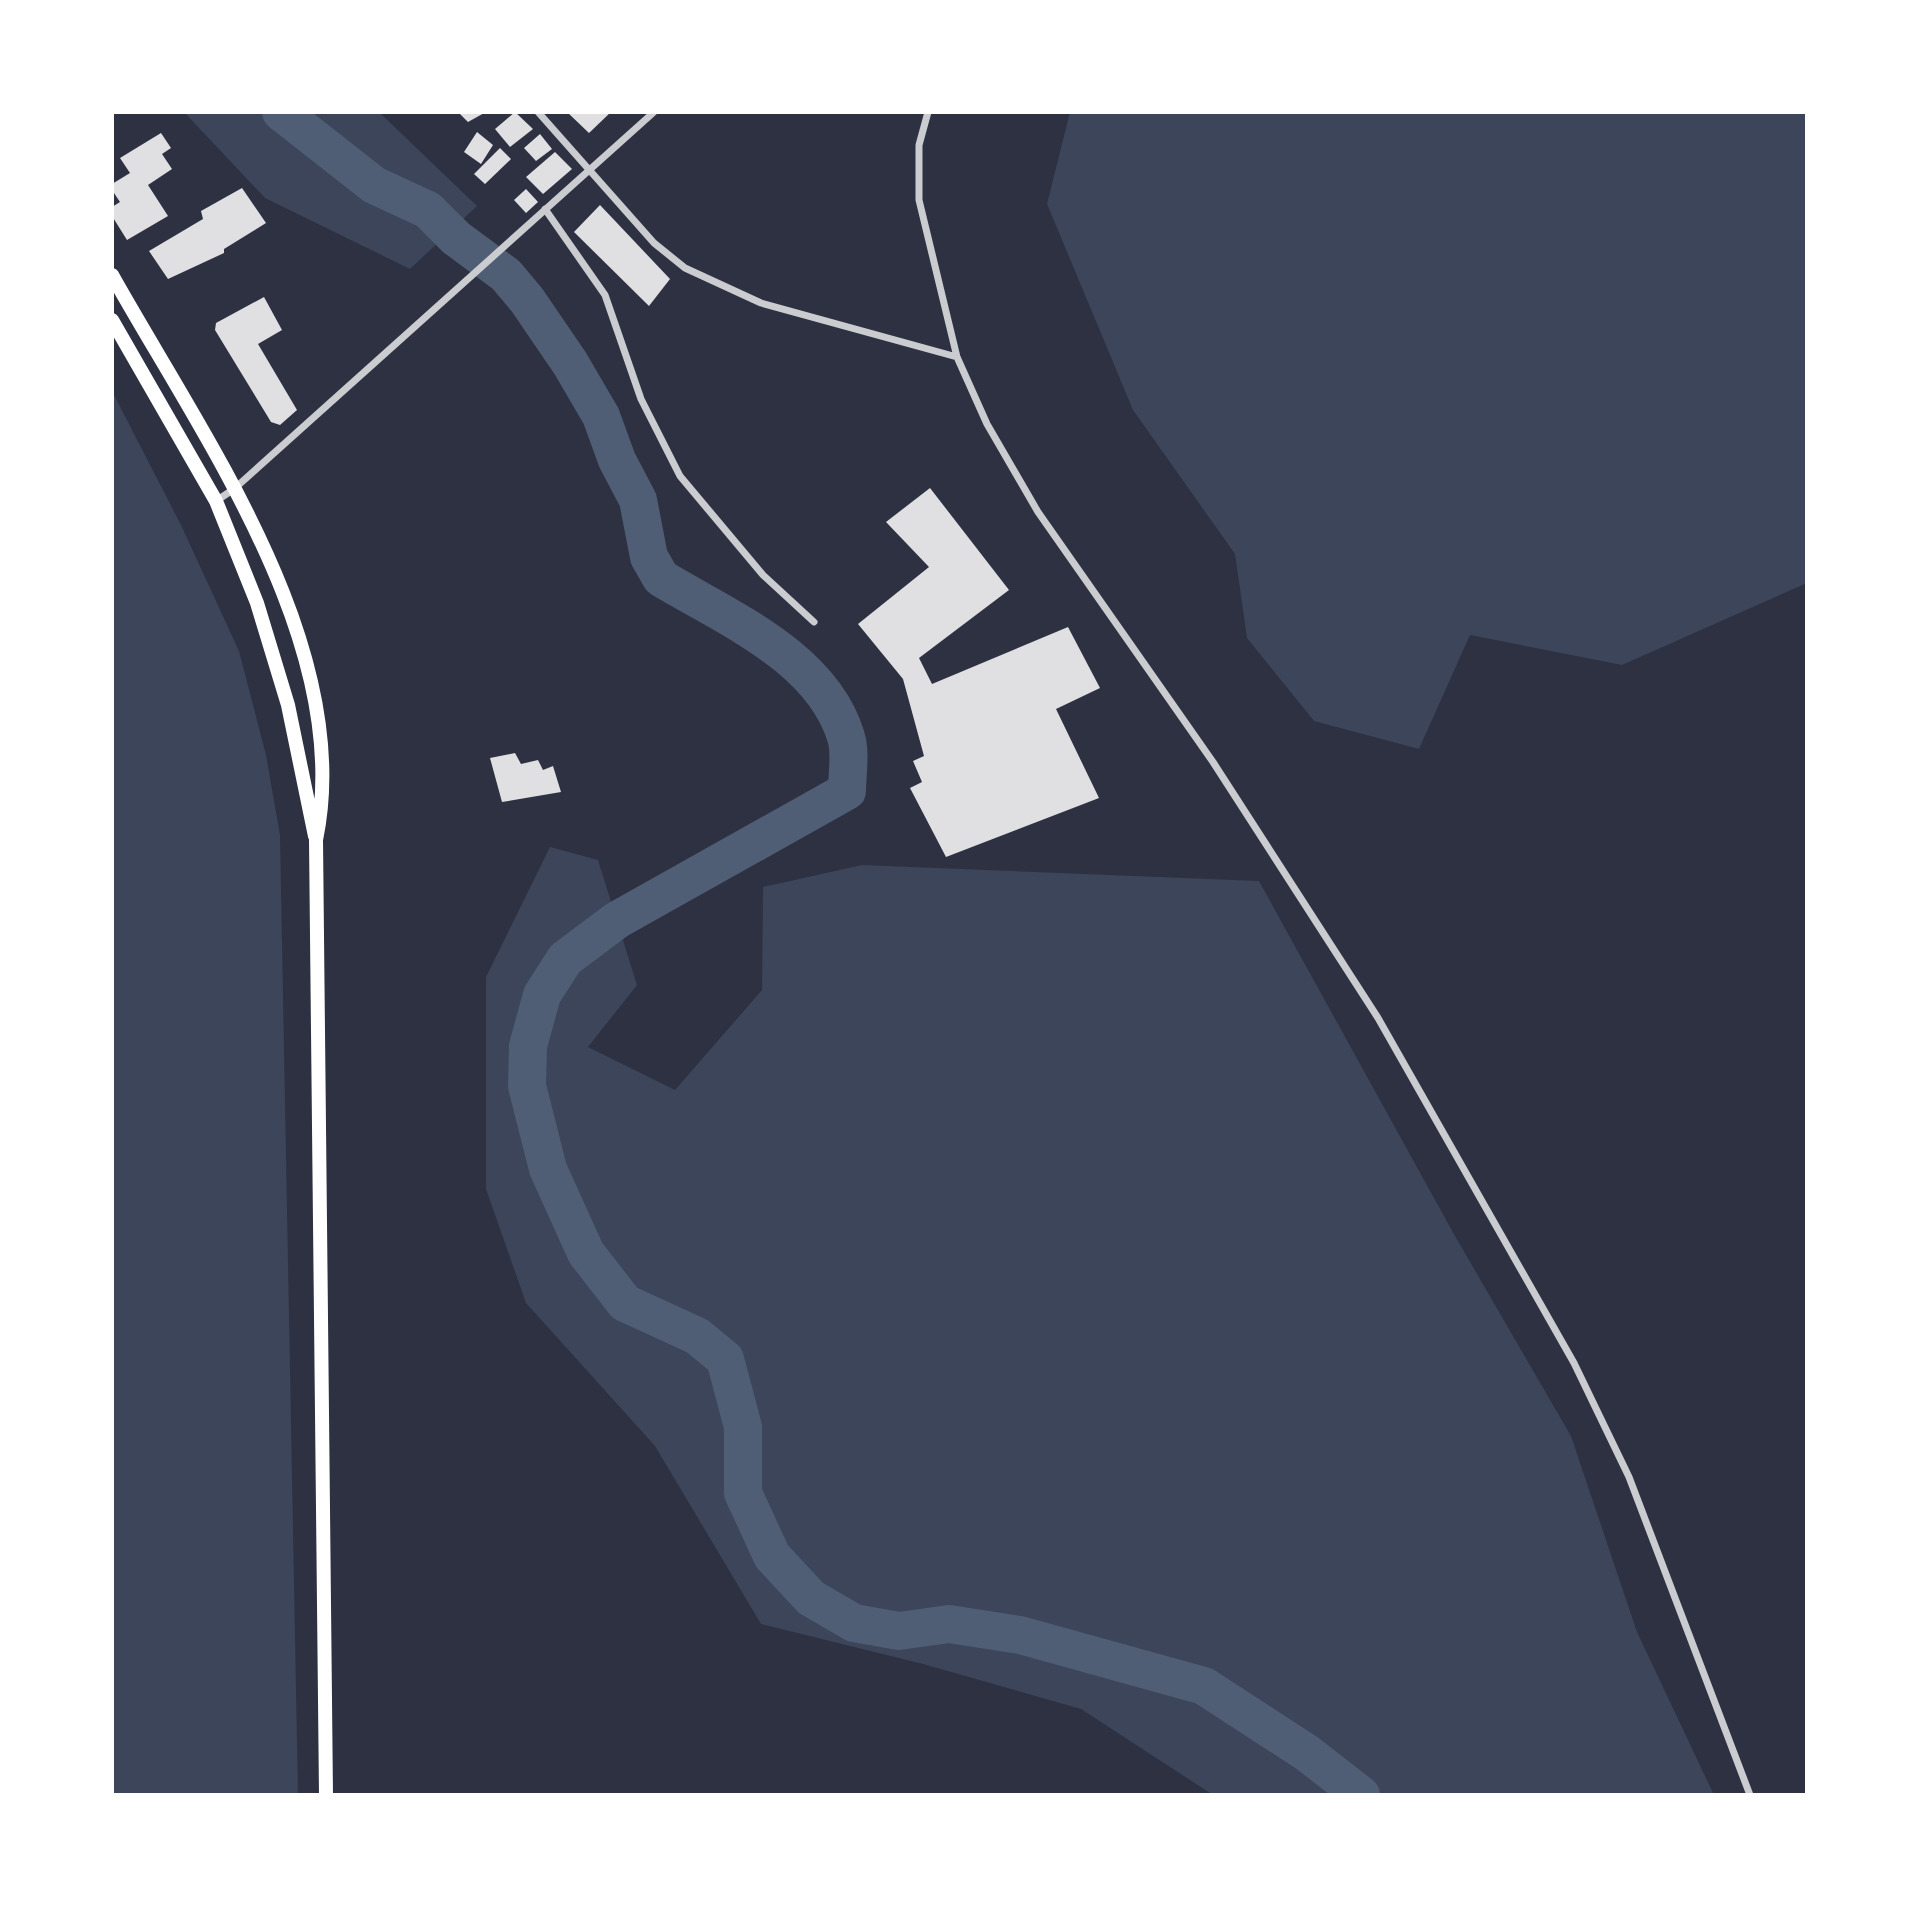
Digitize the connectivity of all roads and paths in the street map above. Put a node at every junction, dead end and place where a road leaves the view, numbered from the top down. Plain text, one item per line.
1 (538, 112) edge
2 (654, 112) edge
3 (928, 112) edge
4 (591, 172) junction
5 (545, 209) junction
6 (112, 275) edge
7 (112, 320) edge
8 (957, 357) junction
9 (234, 489) junction
10 (216, 501) junction
11 (814, 622) dead end
12 (316, 840) junction
13 (326, 1795) edge
14 (1750, 1795) edge

1 - 4 street
2 - 4 street
3 - 8 street
4 - 5 street
4 - 8 street
5 - 9 street
5 - 11 street
6 - 9 main road
7 - 10 main road
8 - 14 street
9 - 10 street
9 - 12 main road
10 - 12 main road
12 - 13 main road

